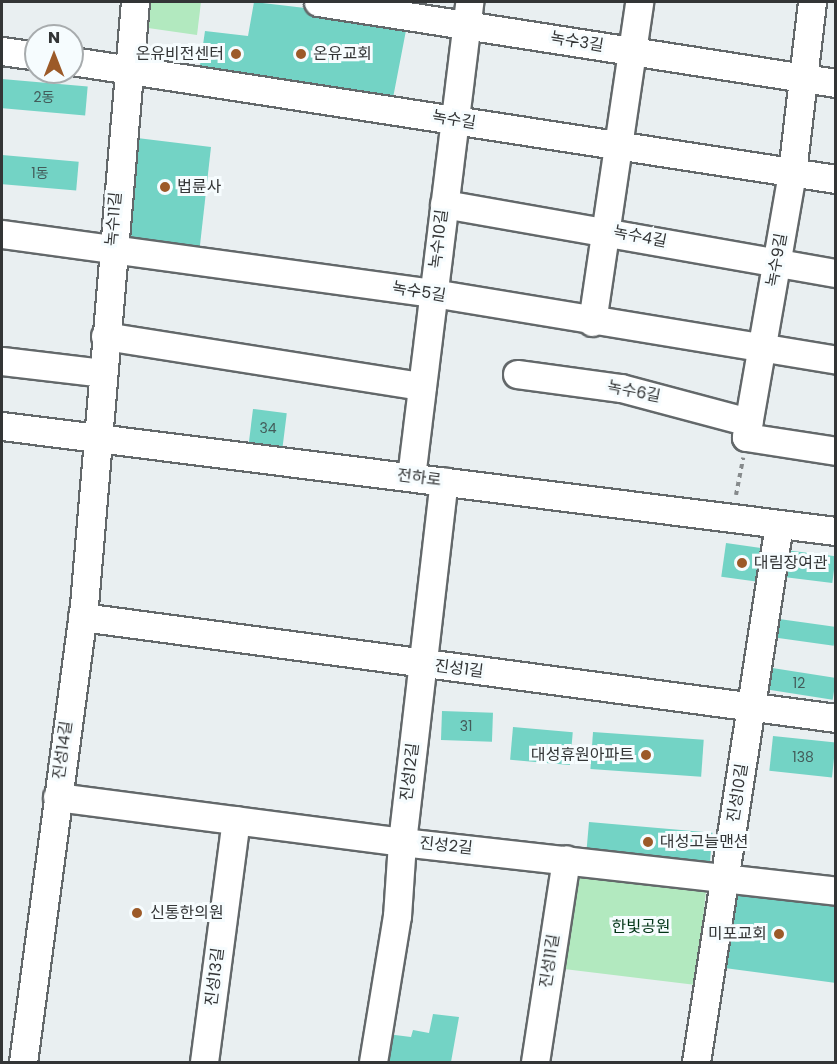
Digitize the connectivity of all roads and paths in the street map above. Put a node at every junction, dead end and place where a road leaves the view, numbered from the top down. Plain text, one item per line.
1 (135, 2) edge
2 (318, 2) edge
3 (639, 2) edge
4 (812, 2) edge
5 (468, 13) edge
6 (2, 51) edge
7 (632, 51) junction
8 (24, 54) edge
9 (84, 63) edge
10 (127, 69) junction
11 (804, 78) junction
12 (836, 83) edge
13 (454, 120) junction
14 (617, 146) junction
15 (792, 173) junction
16 (836, 179) edge
17 (444, 204) junction
18 (605, 230) junction
19 (2, 234) edge
20 (112, 249) junction
21 (776, 264) junction
22 (836, 273) edge
23 (433, 293) junction
24 (592, 322) junction
25 (105, 336) junction
26 (762, 348) junction
27 (836, 360) edge
28 (2, 361) edge
29 (102, 373) junction
30 (517, 374) dead end
31 (422, 386) junction
32 (2, 426) edge
33 (748, 429) junction
34 (97, 436) junction
35 (836, 451) edge
36 (411, 477) junction
37 (444, 481) junction
38 (733, 518) junction
39 (779, 524) junction
40 (836, 531) edge
41 (82, 617) junction
42 (423, 664) junction
43 (751, 706) junction
44 (836, 718) edge
45 (57, 797) junction
46 (236, 820) junction
47 (402, 842) junction
48 (566, 859) junction
49 (726, 876) junction
50 (836, 891) edge
51 (23, 1062) edge
52 (204, 1062) edge
53 (373, 1062) edge
54 (535, 1062) edge
55 (696, 1062) edge

1 - 10 street, 녹수11길
2 - 5 street, 녹수3길
3 - 7 street
4 - 11 street, 녹수9길
5 - 7 street, 녹수3길
5 - 13 street, 녹수10길
6 - 8 street
7 - 11 street, 녹수3길
7 - 14 street
9 - 10 street, 녹수길
10 - 13 street, 녹수길
10 - 20 street, 녹수11길
11 - 12 street, 녹수3길
11 - 15 street, 녹수9길
13 - 14 street, 녹수길
13 - 17 street, 녹수10길
14 - 15 street, 녹수길
14 - 18 street
15 - 16 street, 녹수길
15 - 21 street, 녹수9길
17 - 18 street, 녹수4길
17 - 23 street, 녹수10길
18 - 21 street, 녹수4길
18 - 24 street
19 - 20 street, 녹수5길
20 - 23 street, 녹수5길
20 - 25 street, 녹수11길
21 - 22 street, 녹수4길
21 - 26 street, 녹수9길
23 - 24 street, 녹수5길
23 - 31 street, 녹수10길
24 - 26 street, 녹수5길
25 - 29 street, 녹수11길
25 - 31 street
26 - 27 street, 녹수5길
26 - 33 street, 녹수9길
28 - 29 street
29 - 34 street, 녹수11길
30 - 33 street, 녹수6길
31 - 36 street, 녹수10길
32 - 34 street, 전하로
33 - 35 street, 녹수6길
33 - 38 path
34 - 36 street, 전하로
34 - 41 street, 진성14길
36 - 37 street, 전하로
37 - 38 street, 전하로
37 - 42 street, 진성12길
38 - 39 street, 전하로
39 - 40 street, 전하로
39 - 43 street, 진성10길
41 - 42 street, 진성1길
41 - 45 street, 진성14길
42 - 43 street, 진성1길
42 - 47 street, 진성12길
43 - 44 street, 진성1길
43 - 49 street, 진성10길
45 - 46 street, 진성2길
45 - 51 street, 진성14길
46 - 47 street, 진성2길
46 - 52 street, 진성13길
47 - 48 street, 진성2길
47 - 53 street, 진성12길
48 - 49 street, 진성2길
48 - 54 street, 진성11길
49 - 50 street, 진성2길
49 - 55 street, 진성10길

